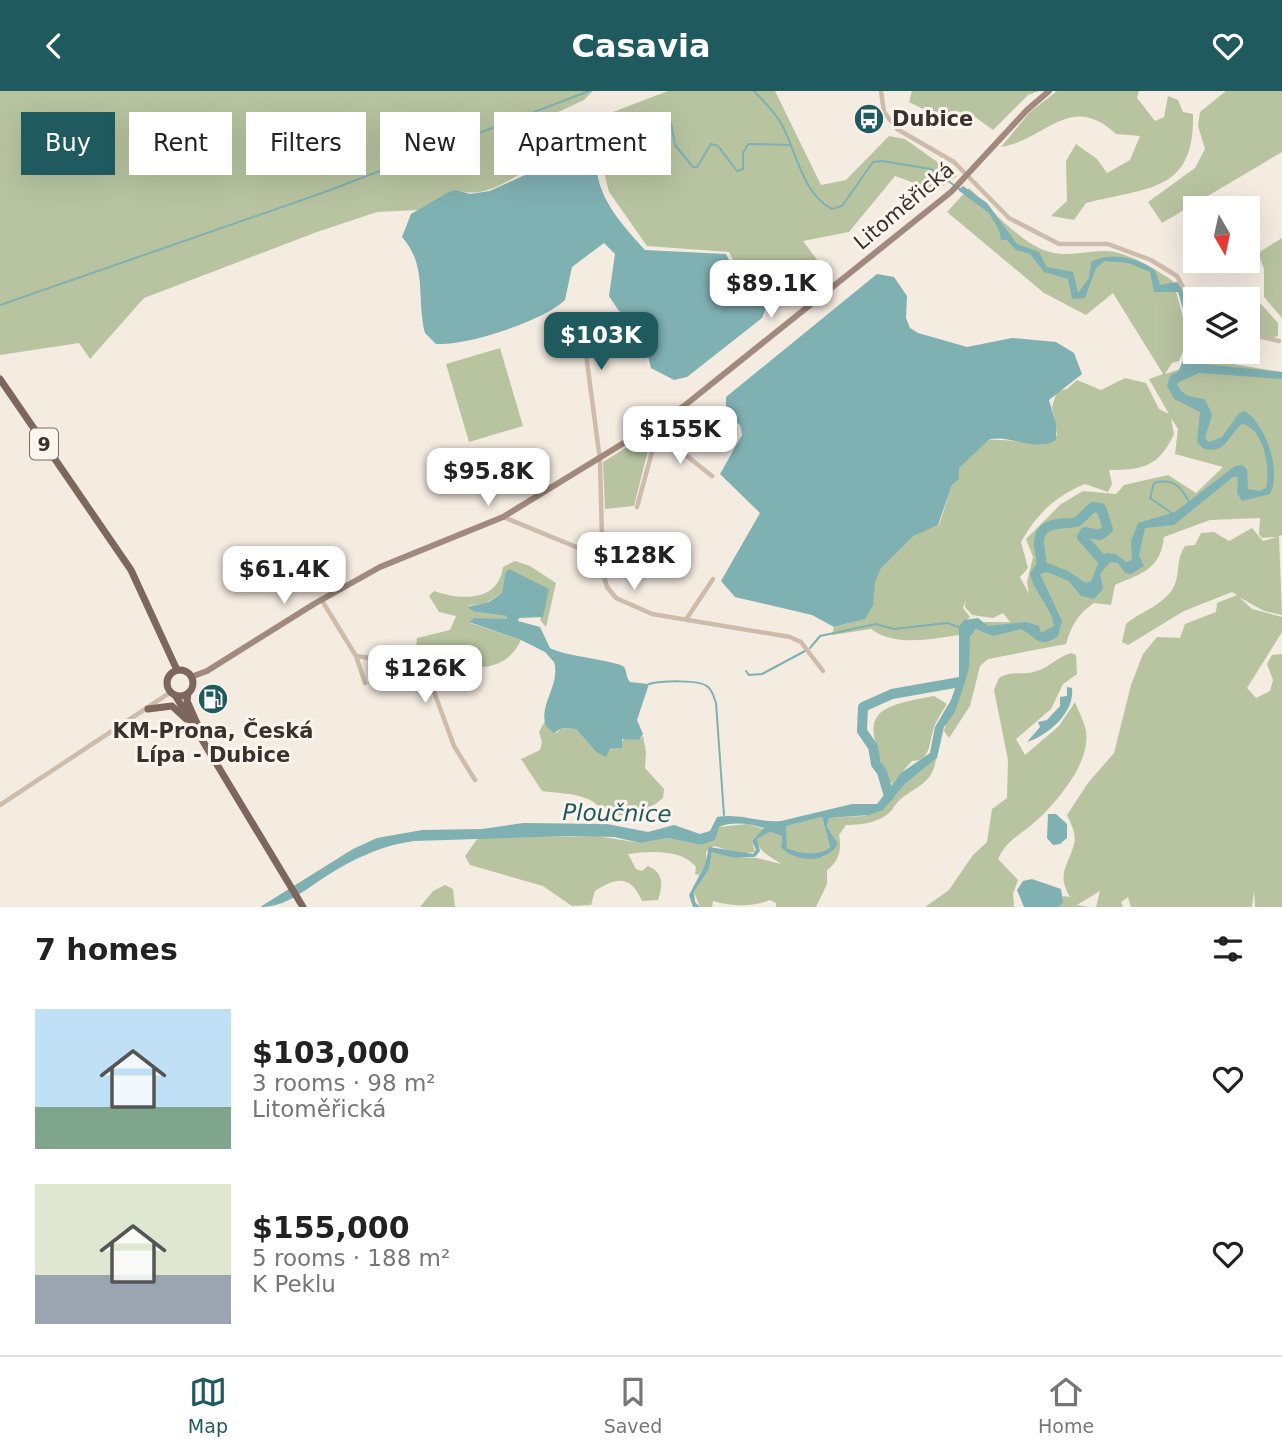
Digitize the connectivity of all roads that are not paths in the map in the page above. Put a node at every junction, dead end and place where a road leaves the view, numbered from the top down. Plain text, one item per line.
1 (881, 91) edge
2 (1049, 91) edge
3 (884, 112) junction
4 (867, 122) dead end
5 (966, 179) junction
6 (1183, 287) edge
7 (582, 324) dead end
8 (1260, 337) edge
9 (1279, 341) dead end
10 (0, 379) edge
11 (643, 433) junction
12 (655, 441) junction
13 (600, 460) junction
14 (712, 476) dead end
15 (636, 507) dead end
16 (503, 517) junction
17 (598, 556) junction
18 (713, 579) dead end
19 (321, 599) junction
20 (687, 618) junction
21 (356, 656) junction
22 (177, 670) junction
23 (823, 671) dead end
24 (191, 677) junction
25 (365, 683) dead end
26 (188, 693) junction
27 (173, 694) junction
28 (148, 709) junction
29 (206, 745) junction
30 (475, 780) dead end
31 (0, 805) edge
32 (303, 907) edge

1 - 3 street
2 - 5 street, Litoměřická
3 - 4 street
3 - 5 street
5 - 6 street
5 - 11 street, Litoměřická
7 - 13 street
8 - 9 street
10 - 22 main road, 9
11 - 12 street
11 - 13 street, Litoměřická
12 - 14 street
12 - 15 street
13 - 16 street, Litoměřická
13 - 17 street
16 - 17 street
16 - 19 street, Litoměřická
17 - 20 street
18 - 20 street
19 - 21 street
19 - 24 street, Litoměřická
20 - 23 street
21 - 25 street
21 - 30 street
22 - 24 main road
22 - 27 main road
24 - 26 main road
26 - 27 main road
26 - 29 main road
27 - 28 street
27 - 29 main road
28 - 29 main road
28 - 31 street
29 - 32 main road

